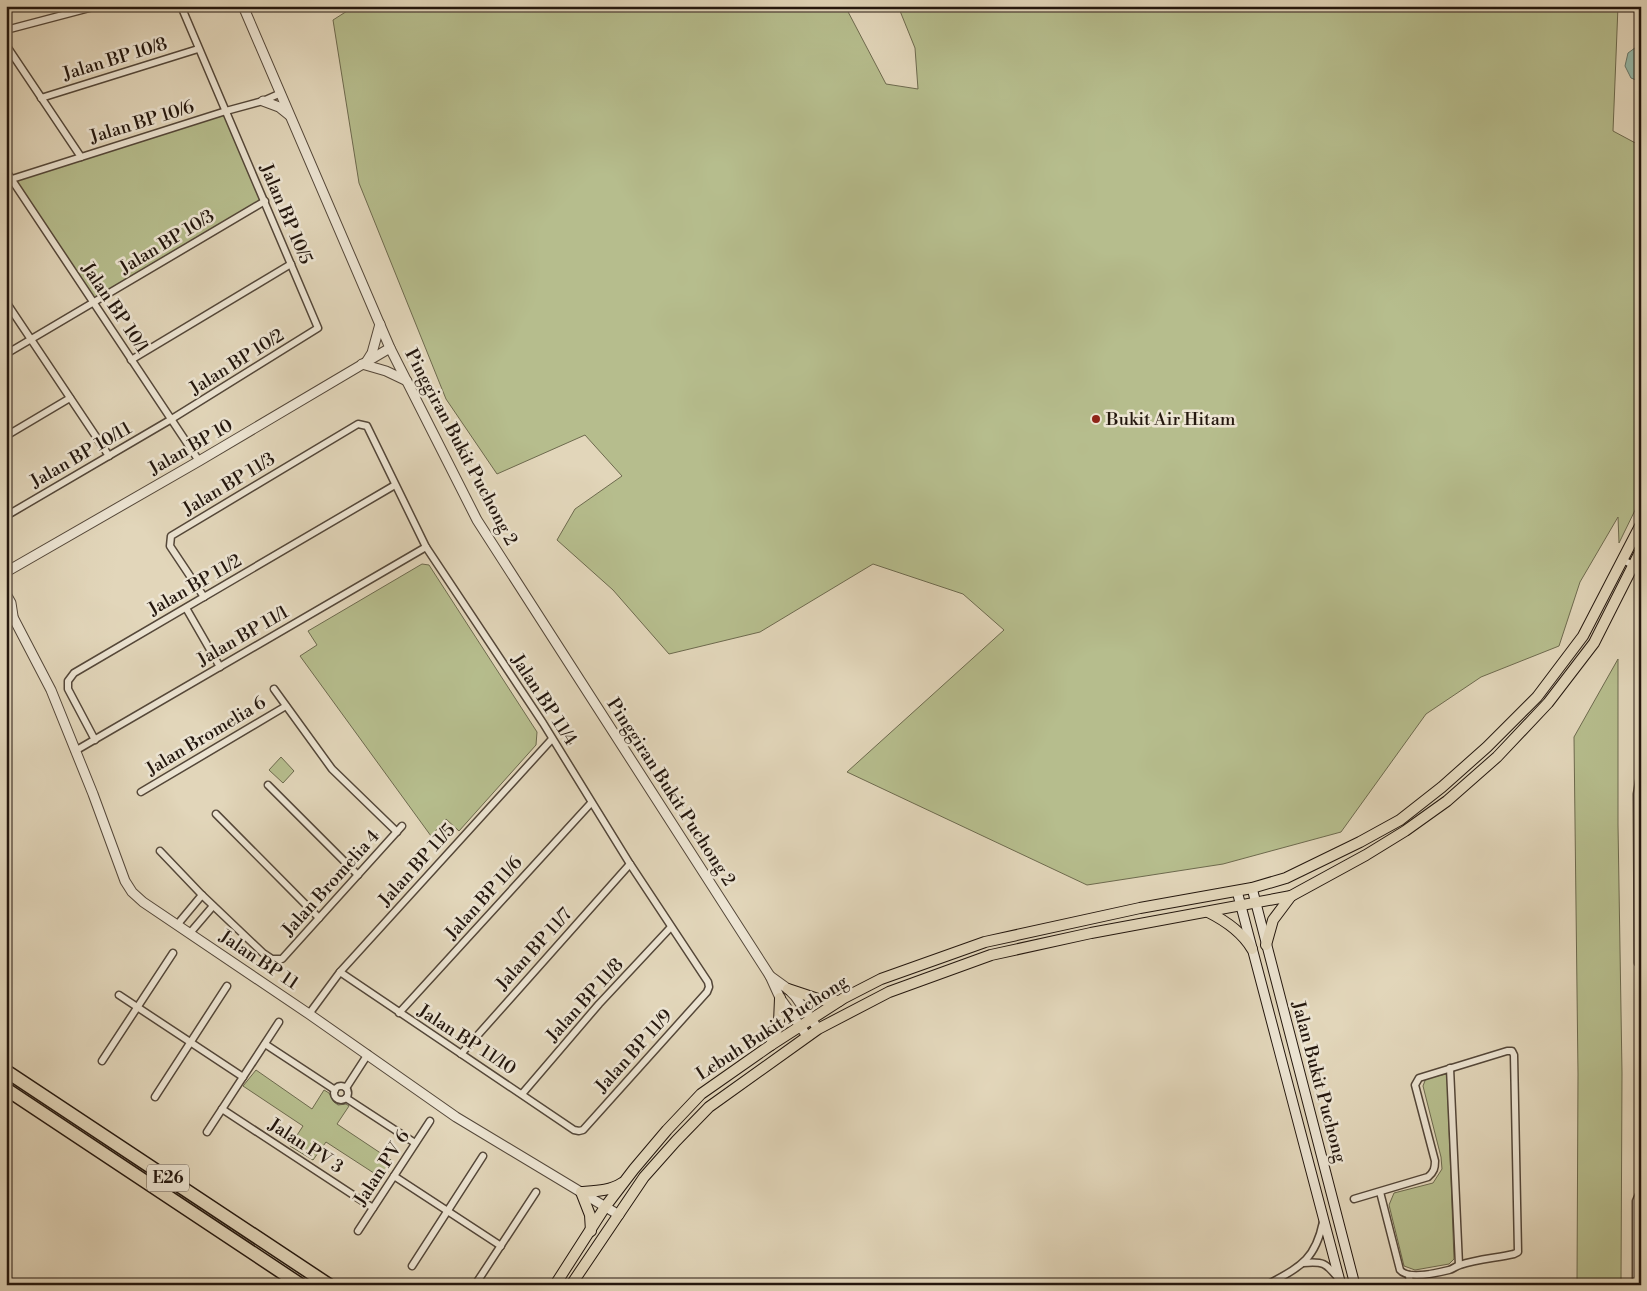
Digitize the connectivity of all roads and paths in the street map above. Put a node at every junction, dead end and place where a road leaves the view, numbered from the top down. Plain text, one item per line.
1 (97, 6) edge
2 (181, 6) edge
3 (243, 6) edge
4 (6, 30) edge
5 (6, 45) edge
6 (198, 50) junction
7 (281, 93) junction
8 (41, 98) junction
9 (263, 102) junction
10 (226, 111) junction
11 (291, 116) junction
12 (80, 157) junction
13 (6, 171) edge
14 (12, 179) junction
15 (265, 201) junction
16 (291, 264) junction
17 (6, 302) edge
18 (94, 303) junction
19 (380, 324) junction
20 (318, 328) joint
21 (31, 339) junction
22 (390, 348) junction
23 (6, 354) edge
24 (131, 360) junction
25 (365, 363) junction
26 (407, 381) junction
27 (70, 398) junction
28 (170, 420) junction
29 (363, 424) joint
30 (6, 436) edge
31 (109, 456) junction
32 (199, 461) junction
33 (395, 486) junction
34 (6, 516) edge
35 (1641, 524) edge
36 (426, 547) junction
37 (1641, 550) edge
38 (1623, 560) junction
39 (1637, 567) edge
40 (6, 572) edge
41 (6, 594) edge
42 (204, 597) junction
43 (6, 608) edge
44 (186, 608) junction
45 (14, 619) junction
46 (220, 666) junction
47 (274, 689) dead end
48 (286, 706) junction
49 (552, 738) junction
50 (94, 740) junction
51 (75, 751) junction
52 (1641, 770) edge
53 (268, 785) dead end
54 (141, 792) dead end
55 (591, 803) junction
56 (216, 814) dead end
57 (1400, 820) junction
58 (402, 826) dead end
59 (1406, 830) junction
60 (397, 832) junction
61 (160, 851) dead end
62 (630, 864) junction
63 (358, 876) junction
64 (1252, 888) junction
65 (1238, 891) junction
66 (202, 895) junction
67 (1291, 896) junction
68 (1256, 903) junction
69 (213, 906) junction
70 (1241, 906) junction
71 (1208, 912) junction
72 (319, 918) junction
73 (177, 925) junction
74 (671, 927) junction
75 (190, 933) junction
76 (1266, 945) junction
77 (1252, 949) junction
78 (173, 953) dead end
79 (1638, 963) dead end
80 (340, 972) junction
81 (770, 976) junction
82 (227, 986) dead end
83 (709, 987) joint
84 (788, 989) junction
85 (120, 995) dead end
86 (780, 998) junction
87 (839, 1001) junction
88 (137, 1007) junction
89 (399, 1013) junction
90 (309, 1014) junction
91 (811, 1018) junction
92 (279, 1022) dead end
93 (800, 1026) junction
94 (818, 1029) junction
95 (807, 1036) junction
96 (190, 1042) junction
97 (265, 1044) junction
98 (771, 1045) junction
99 (368, 1054) junction
100 (461, 1054) junction
101 (102, 1061) dead end
102 (1450, 1068) junction
103 (6, 1071) edge
104 (243, 1077) junction
105 (346, 1088) junction
106 (6, 1089) edge
107 (335, 1090) junction
108 (522, 1094) junction
109 (1306, 1096) junction
110 (155, 1097) dead end
111 (346, 1098) junction
112 (1292, 1100) junction
113 (222, 1109) junction
114 (430, 1121) dead end
115 (579, 1131) joint
116 (207, 1132) dead end
117 (415, 1144) junction
118 (483, 1156) dead end
119 (394, 1176) junction
120 (625, 1182) junction
121 (1641, 1190) edge
122 (536, 1192) dead end
123 (581, 1192) junction
124 (1380, 1192) junction
125 (1354, 1199) dead end
126 (605, 1207) junction
127 (373, 1208) junction
128 (448, 1211) junction
129 (619, 1215) junction
130 (1324, 1219) junction
131 (358, 1230) dead end
132 (592, 1231) junction
133 (501, 1246) junction
134 (1303, 1263) junction
135 (1459, 1265) junction
136 (412, 1266) dead end
137 (1409, 1275) junction
138 (1340, 1282) edge
139 (1355, 1283) edge
140 (301, 1285) edge
141 (329, 1285) edge
142 (475, 1285) edge
143 (555, 1285) edge
144 (571, 1285) edge
145 (1267, 1285) edge
146 (1410, 1285) edge
147 (1636, 1285) edge

1 - 4 street
2 - 6 street, Jalan BP 10/5
3 - 7 street, Pinggiran Bukit Puchong 2
5 - 8 street
6 - 8 street, Jalan BP 10/8
6 - 10 street, Jalan BP 10/5
7 - 9 street, Jalan BP 10/6
7 - 11 street, Pinggiran Bukit Puchong 2
8 - 12 street
9 - 10 street, Jalan BP 10/6
9 - 11 street
10 - 12 street, Jalan BP 10/6
10 - 15 street, Jalan BP 10/5
11 - 19 street, Pinggiran Bukit Puchong 2
12 - 14 street, Jalan BP 10/6
13 - 14 street, Jalan BP 10/1
14 - 18 street, Jalan BP 10/1
15 - 16 street, Jalan BP 10/5
15 - 18 street, Jalan BP 10/3
16 - 20 street, Jalan BP 10/5
16 - 24 street
17 - 21 street
18 - 21 street, Jalan BP 10/3
18 - 24 street, Jalan BP 10/1
19 - 22 street, Pinggiran Bukit Puchong 2
19 - 25 street
20 - 28 street, Jalan BP 10/2
21 - 23 street, Jalan BP 10/3
21 - 27 street
22 - 25 street, Jalan BP 10
22 - 26 street, Pinggiran Bukit Puchong 2
24 - 28 street, Jalan BP 10/1
25 - 26 street
25 - 32 street, Jalan BP 10
26 - 81 street, Pinggiran Bukit Puchong 2
27 - 30 street
27 - 31 street
28 - 31 street, Jalan BP 10/11
28 - 32 street, Jalan BP 10/1
29 - 33 street, Jalan BP 11/4
29 - 42 street, Jalan BP 11/3
31 - 34 street, Jalan BP 10/11
32 - 40 street, Jalan BP 10
33 - 36 street, Jalan BP 11/4
33 - 42 street, Jalan BP 11/2
35 - 38 main road
36 - 46 street, Jalan BP 11/1
36 - 49 street, Jalan BP 11/4
37 - 39 main road
38 - 39 street
38 - 57 main road
39 - 59 main road
41 - 45 street, Jalan BP 11
42 - 44 street, Jalan BP 11/2
43 - 45 street, Jalan BP 11
44 - 46 street
44 - 50 street, Jalan BP 11/2
45 - 51 street, Jalan BP 11
46 - 50 street, Jalan BP 11/1
47 - 48 street
48 - 54 street, Jalan Bromelia 6
48 - 60 street
49 - 55 street, Jalan BP 11/4
49 - 80 street, Jalan BP 11/5
50 - 51 street, Jalan BP 11/1
51 - 73 street, Jalan BP 11
52 - 79 street
53 - 63 street
55 - 62 street, Jalan BP 11/4
55 - 89 street, Jalan BP 11/6
56 - 72 street
57 - 59 main road
57 - 64 main road
58 - 60 street, Jalan Bromelia 4
59 - 67 main road
60 - 63 street, Jalan Bromelia 4
61 - 66 street
62 - 74 street, Jalan BP 11/4
62 - 100 street, Jalan BP 11/7
63 - 72 street, Jalan Bromelia 4
64 - 65 main road, Lebuh Bukit Puchong
64 - 68 street, Jalan Bukit Puchong
65 - 70 street, Jalan Bukit Puchong
65 - 87 main road, Lebuh Bukit Puchong
66 - 69 street
66 - 73 street
67 - 68 main road
67 - 76 main road
68 - 70 main road, Lebuh Bukit Puchong
68 - 76 street, Jalan Bukit Puchong
69 - 72 street, Jalan Bromelia 4
69 - 75 street
70 - 71 main road, Lebuh Bukit Puchong
70 - 77 street, Jalan Bukit Puchong
71 - 77 main road
71 - 94 main road, Lebuh Bukit Puchong
73 - 75 street, Jalan BP 11
74 - 83 street, Jalan BP 11/4
74 - 108 street, Jalan BP 11/8
75 - 90 street, Jalan BP 11
76 - 109 street, Jalan Bukit Puchong
77 - 112 street, Jalan Bukit Puchong
78 - 88 street
80 - 89 street, Jalan BP 11/10
80 - 90 street, Jalan BP 11/5
81 - 84 street, Pinggiran Bukit Puchong 2
81 - 86 street, Pinggiran Bukit Puchong 2
82 - 96 street
83 - 115 street, Jalan BP 11/9
84 - 87 main road
84 - 91 street, Pinggiran Bukit Puchong 2
85 - 88 street
86 - 93 street, Pinggiran Bukit Puchong 2
86 - 98 main road
87 - 91 main road, Lebuh Bukit Puchong
88 - 96 street
88 - 101 street
89 - 100 street, Jalan BP 11/10
90 - 99 street, Jalan BP 11
91 - 93 main road, Lebuh Bukit Puchong
91 - 94 street, Pinggiran Bukit Puchong 2
92 - 97 street
93 - 95 street, Pinggiran Bukit Puchong 2
93 - 98 main road, Lebuh Bukit Puchong
94 - 95 main road, Lebuh Bukit Puchong
95 - 129 main road, Lebuh Bukit Puchong
96 - 104 street
96 - 110 street
97 - 104 street
97 - 107 street
98 - 120 main road, Lebuh Bukit Puchong
99 - 105 street
99 - 123 street, Jalan BP 11
100 - 108 street, Jalan BP 11/10
102 - 124 street
102 - 135 street
102 - 135 street
103 - 141 highway, E26
104 - 113 street
105 - 107 street
105 - 111 street
106 - 140 highway, E26
107 - 111 street
108 - 115 street, Jalan BP 11/10
109 - 112 street
109 - 139 street, Jalan Bukit Puchong
111 - 117 street
112 - 130 street, Jalan Bukit Puchong
113 - 116 street
113 - 127 street, Jalan PV 3
114 - 117 street, Jalan PV 6
117 - 119 street, Jalan PV 6
118 - 128 street
119 - 127 street, Jalan PV 6
119 - 128 street
120 - 123 main road
120 - 126 main road, Lebuh Bukit Puchong
121 - 147 street
122 - 133 street
123 - 126 street, Jalan BP 11
123 - 132 main road
124 - 125 street
124 - 137 street
126 - 129 street, Jalan BP 11
126 - 132 main road, Lebuh Bukit Puchong
127 - 131 street, Jalan PV 6
128 - 133 street
128 - 136 street
129 - 144 main road, Lebuh Bukit Puchong
130 - 134 street
130 - 138 street, Jalan Bukit Puchong
132 - 143 main road, Lebuh Bukit Puchong
133 - 142 street
134 - 138 street
134 - 145 street
135 - 137 street
137 - 146 street

